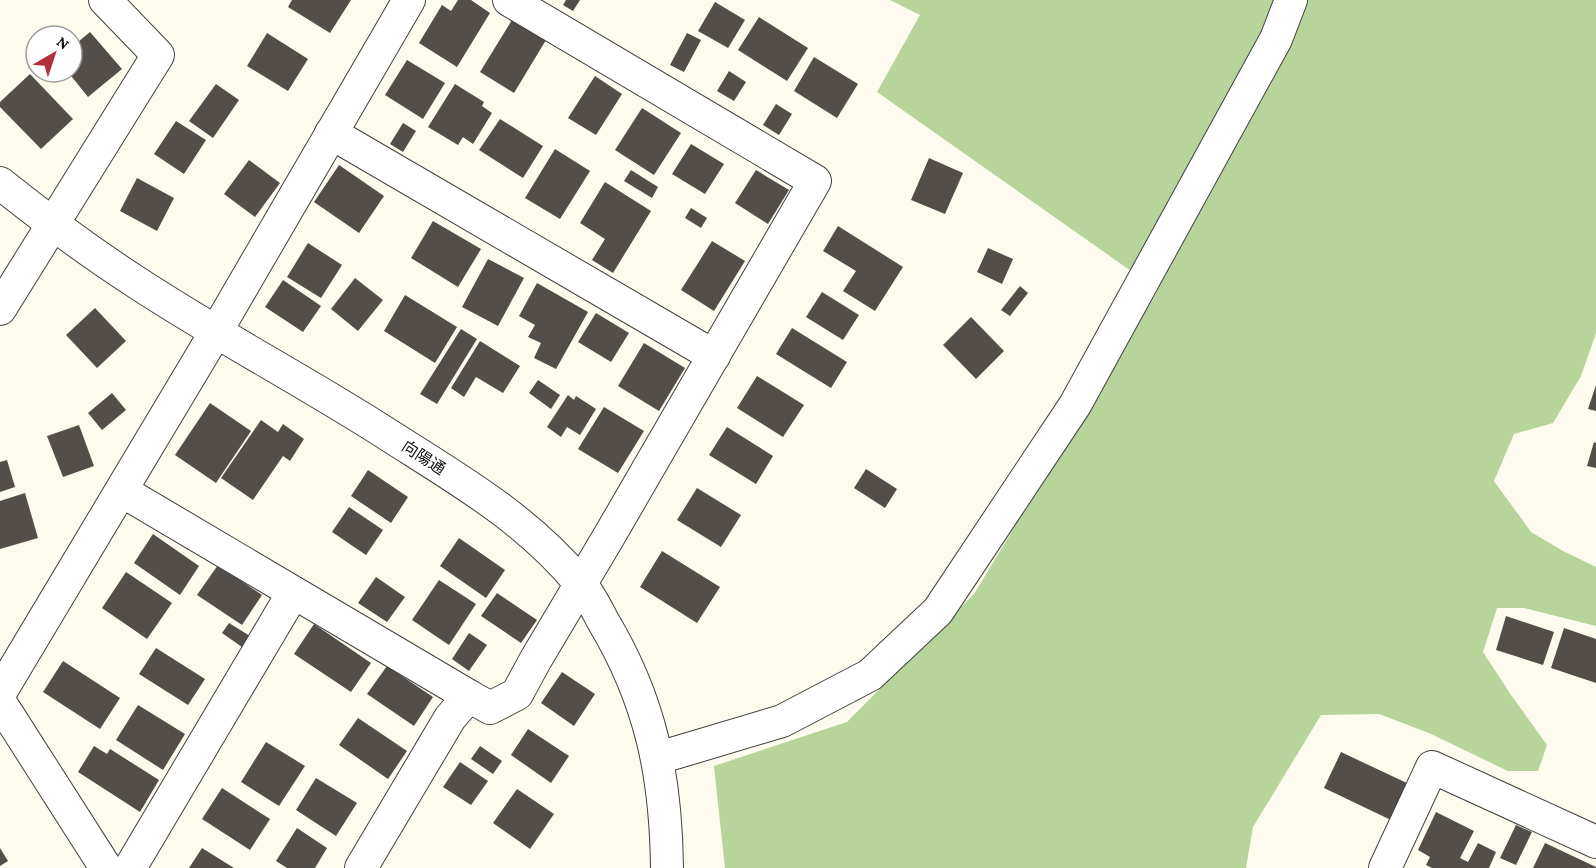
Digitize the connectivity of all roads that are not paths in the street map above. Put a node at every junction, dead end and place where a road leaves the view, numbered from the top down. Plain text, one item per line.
1 (105, 0) edge
2 (409, 0) edge
3 (509, 0) edge
4 (1291, 0) edge
5 (331, 133) junction
6 (0, 183) edge
7 (53, 226) junction
8 (0, 309) edge
9 (217, 330) junction
10 (714, 356) junction
11 (122, 490) junction
12 (581, 584) junction
13 (293, 593) junction
14 (0, 693) edge
15 (469, 696) junction
16 (0, 702) edge
17 (657, 758) junction
18 (1596, 842) edge
19 (106, 868) edge
20 (130, 868) edge
21 (361, 868) edge
22 (667, 868) edge
23 (1385, 868) edge

1 - 7 street
2 - 5 street
3 - 10 street
4 - 17 street
5 - 9 street
5 - 10 street
6 - 7 street, 向陽通
7 - 8 street
7 - 9 street, 向陽通
9 - 11 street
9 - 12 street, 向陽通
10 - 12 street
11 - 13 street
11 - 14 street
12 - 15 street
12 - 17 street, 向陽通
13 - 15 street
13 - 20 street
15 - 21 street
16 - 19 street
17 - 22 street, 向陽通
18 - 23 street

